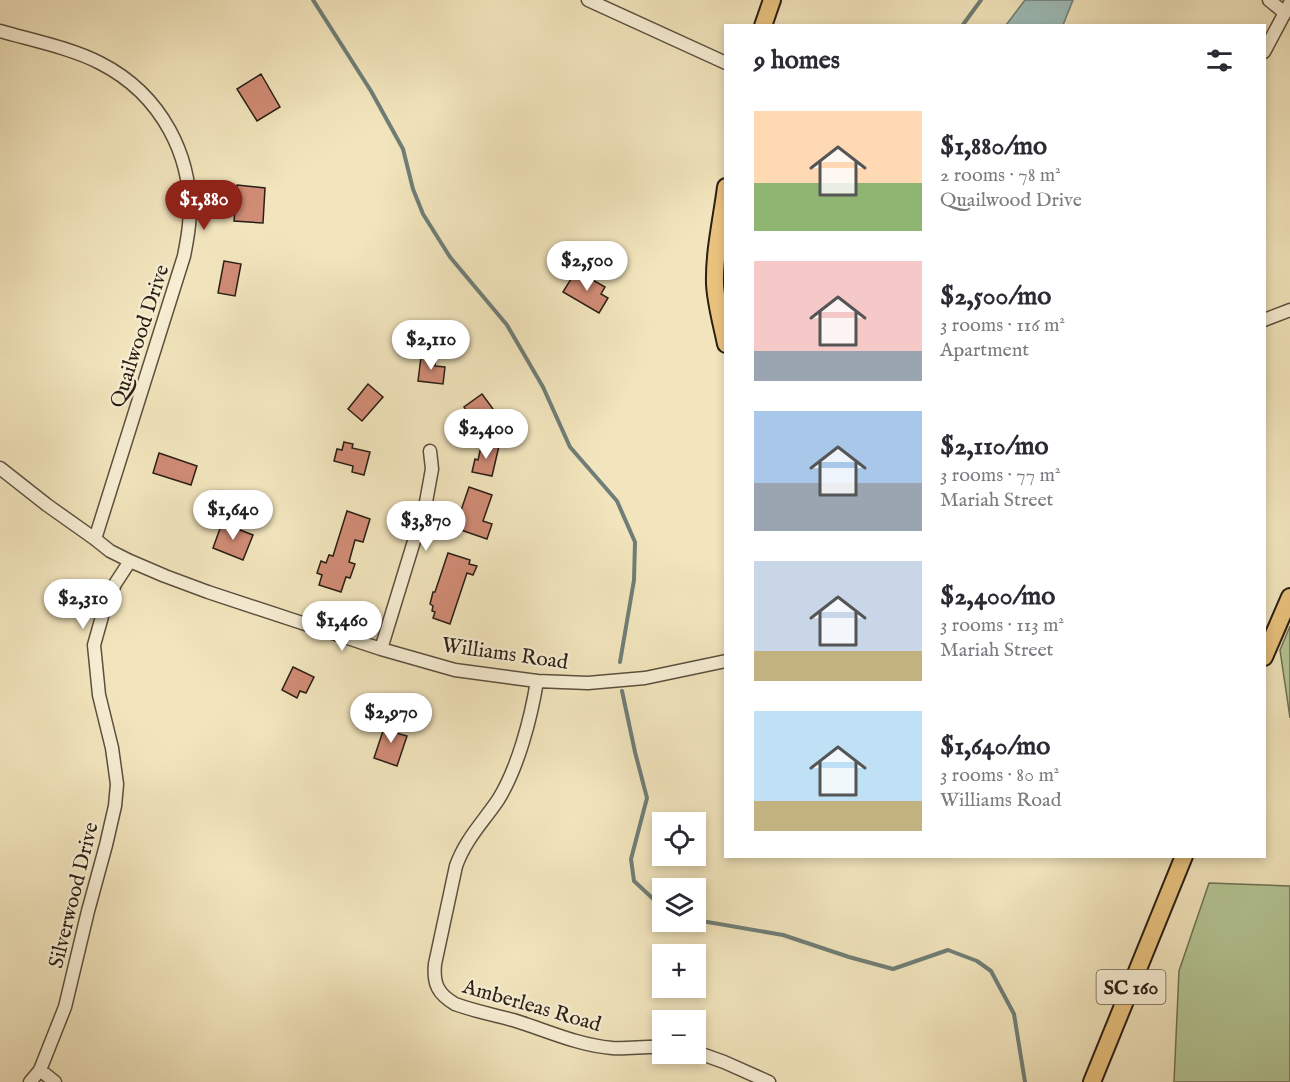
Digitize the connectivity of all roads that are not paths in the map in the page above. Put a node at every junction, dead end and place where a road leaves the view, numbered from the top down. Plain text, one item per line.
1 (588, 0) edge
2 (772, 0) edge
3 (1269, 0) edge
4 (1288, 8) edge
5 (764, 24) edge
6 (0, 31) edge
7 (1266, 48) edge
8 (724, 62) edge
9 (724, 203) edge
10 (1290, 310) edge
11 (1266, 319) edge
12 (724, 333) edge
13 (430, 451) dead end
14 (0, 468) edge
15 (96, 539) junction
16 (130, 561) junction
17 (1290, 597) edge
18 (381, 649) junction
19 (1266, 652) edge
20 (724, 661) edge
21 (537, 681) junction
22 (1183, 858) edge
23 (652, 1046) edge
24 (706, 1056) edge
25 (40, 1070) junction
26 (30, 1082) edge
27 (56, 1082) edge
28 (769, 1082) edge
29 (1092, 1082) edge

1 - 8 street
2 - 5 main road
3 - 4 street
4 - 7 street
6 - 15 street, Quailwood Drive
9 - 12 main road
10 - 11 street
13 - 18 street
14 - 15 street, Williams Road
15 - 16 street, Williams Road
16 - 18 street, Williams Road
16 - 25 street, Silverwood Drive
17 - 19 main road
18 - 21 street, Williams Road
20 - 21 street, Williams Road
21 - 23 street, Amberleas Road
22 - 29 main road, SC 160
24 - 28 street
25 - 26 street, Silverwood Drive
25 - 27 street

